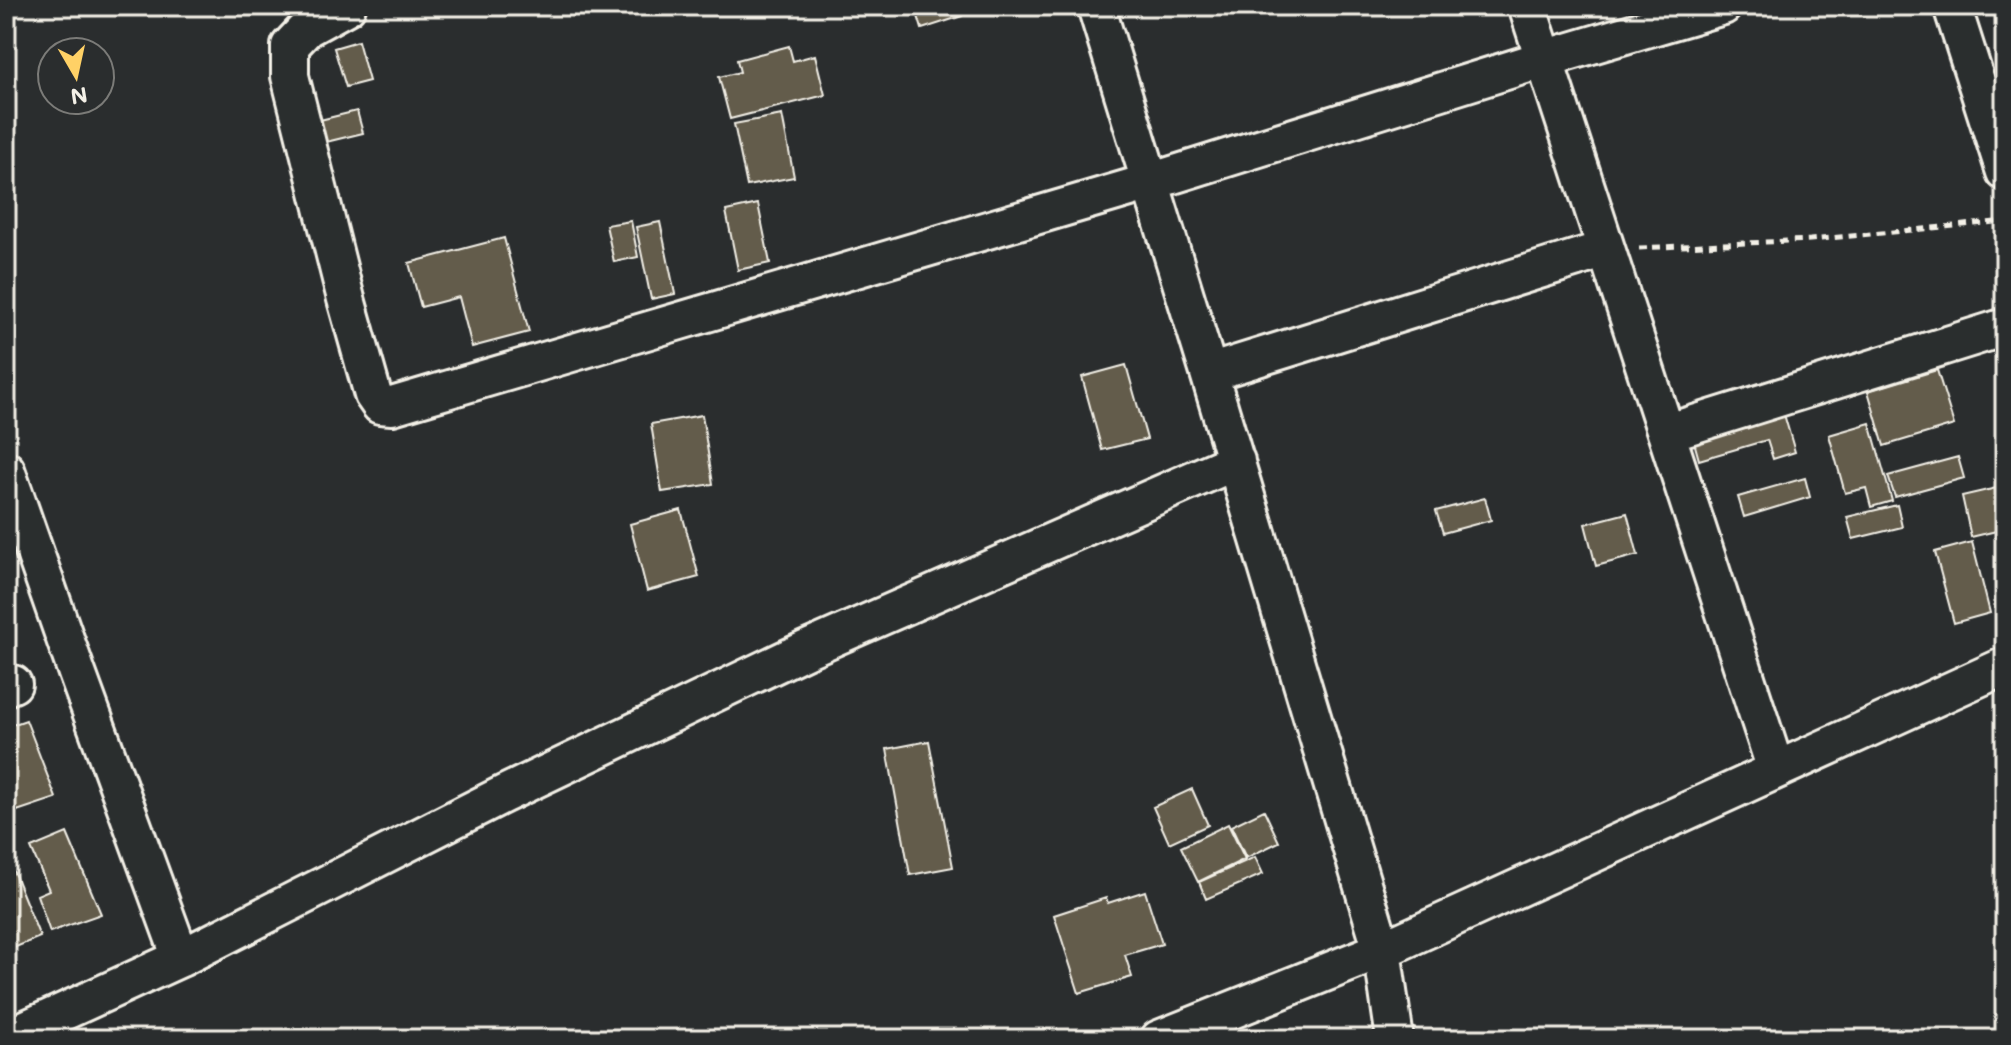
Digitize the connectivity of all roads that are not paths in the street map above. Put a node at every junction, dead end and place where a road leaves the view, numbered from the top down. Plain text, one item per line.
1 (347, 6) edge
2 (1096, 6) edge
3 (1527, 6) edge
4 (1723, 6) edge
5 (1952, 6) edge
6 (1544, 59) junction
7 (1996, 116) edge
8 (2005, 172) edge
9 (1150, 182) junction
10 (1606, 249) junction
11 (2005, 327) edge
12 (1209, 373) junction
13 (1666, 433) junction
14 (1236, 461) junction
15 (6, 470) edge
16 (2005, 666) edge
17 (1776, 770) junction
18 (1382, 950) junction
19 (181, 958) junction
20 (6, 1038) edge
21 (1164, 1038) edge
22 (1395, 1039) edge

1 - 9 street
2 - 9 street
3 - 6 street
4 - 6 street
5 - 7 street
6 - 9 street
6 - 10 street
7 - 8 street
9 - 12 street
10 - 12 street
10 - 13 street
11 - 13 street
12 - 14 street
13 - 17 street
14 - 18 street
14 - 19 street
15 - 19 street
16 - 17 street
17 - 18 street
18 - 21 street
18 - 22 street
19 - 20 street

